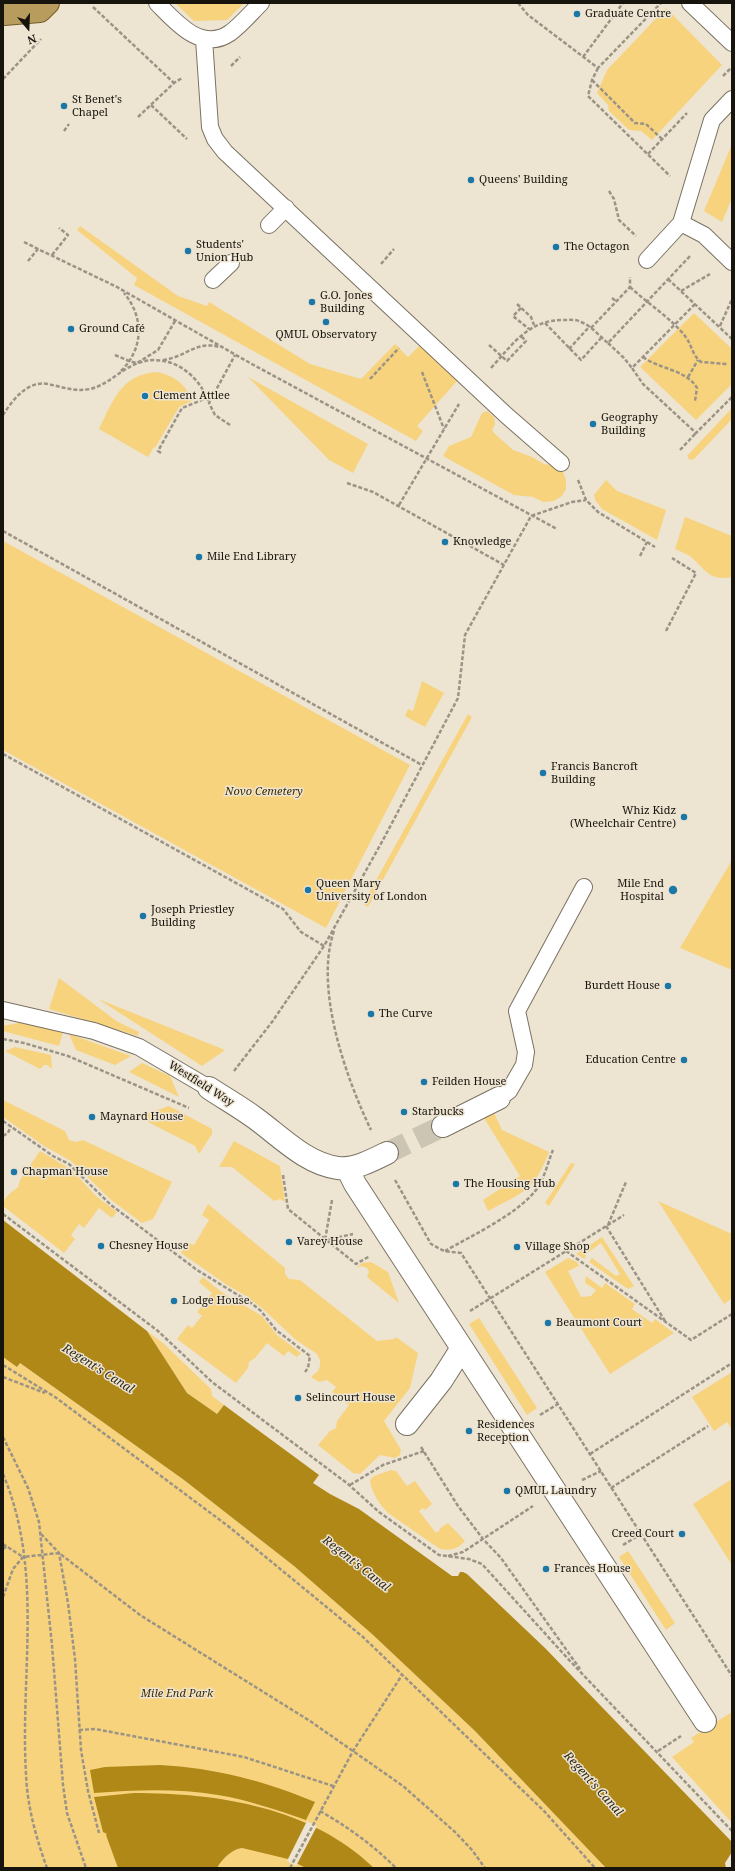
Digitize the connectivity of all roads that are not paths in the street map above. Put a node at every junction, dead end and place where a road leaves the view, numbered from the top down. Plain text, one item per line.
1 (48, 3) edge
2 (156, 3) edge
3 (261, 3) edge
4 (690, 3) edge
5 (4, 11) edge
6 (204, 39) junction
7 (732, 43) edge
8 (732, 99) edge
9 (286, 208) junction
10 (681, 223) junction
11 (268, 225) dead end
12 (647, 260) road end
13 (732, 262) edge
14 (230, 263) dead end
15 (213, 280) dead end
16 (561, 463) road end
17 (584, 886) dead end
18 (3, 1010) edge
19 (213, 1091) joint
20 (499, 1098) joint
21 (443, 1126) tunnel mouth
22 (388, 1153) tunnel mouth
23 (347, 1168) junction
24 (462, 1348) junction
25 (407, 1424) road end
26 (705, 1721) dead end

1 - 5 highway
2 - 6 lane
3 - 6 lane
4 - 7 lane
6 - 9 lane
8 - 10 lane
9 - 11 lane
9 - 16 lane
10 - 12 lane
10 - 13 lane
14 - 15 lane
17 - 20 lane
18 - 19 lane, Westfield Way
19 - 23 street, Westfield Way
20 - 21 street
22 - 23 street, Westfield Way
23 - 24 street
24 - 25 street
24 - 26 street

